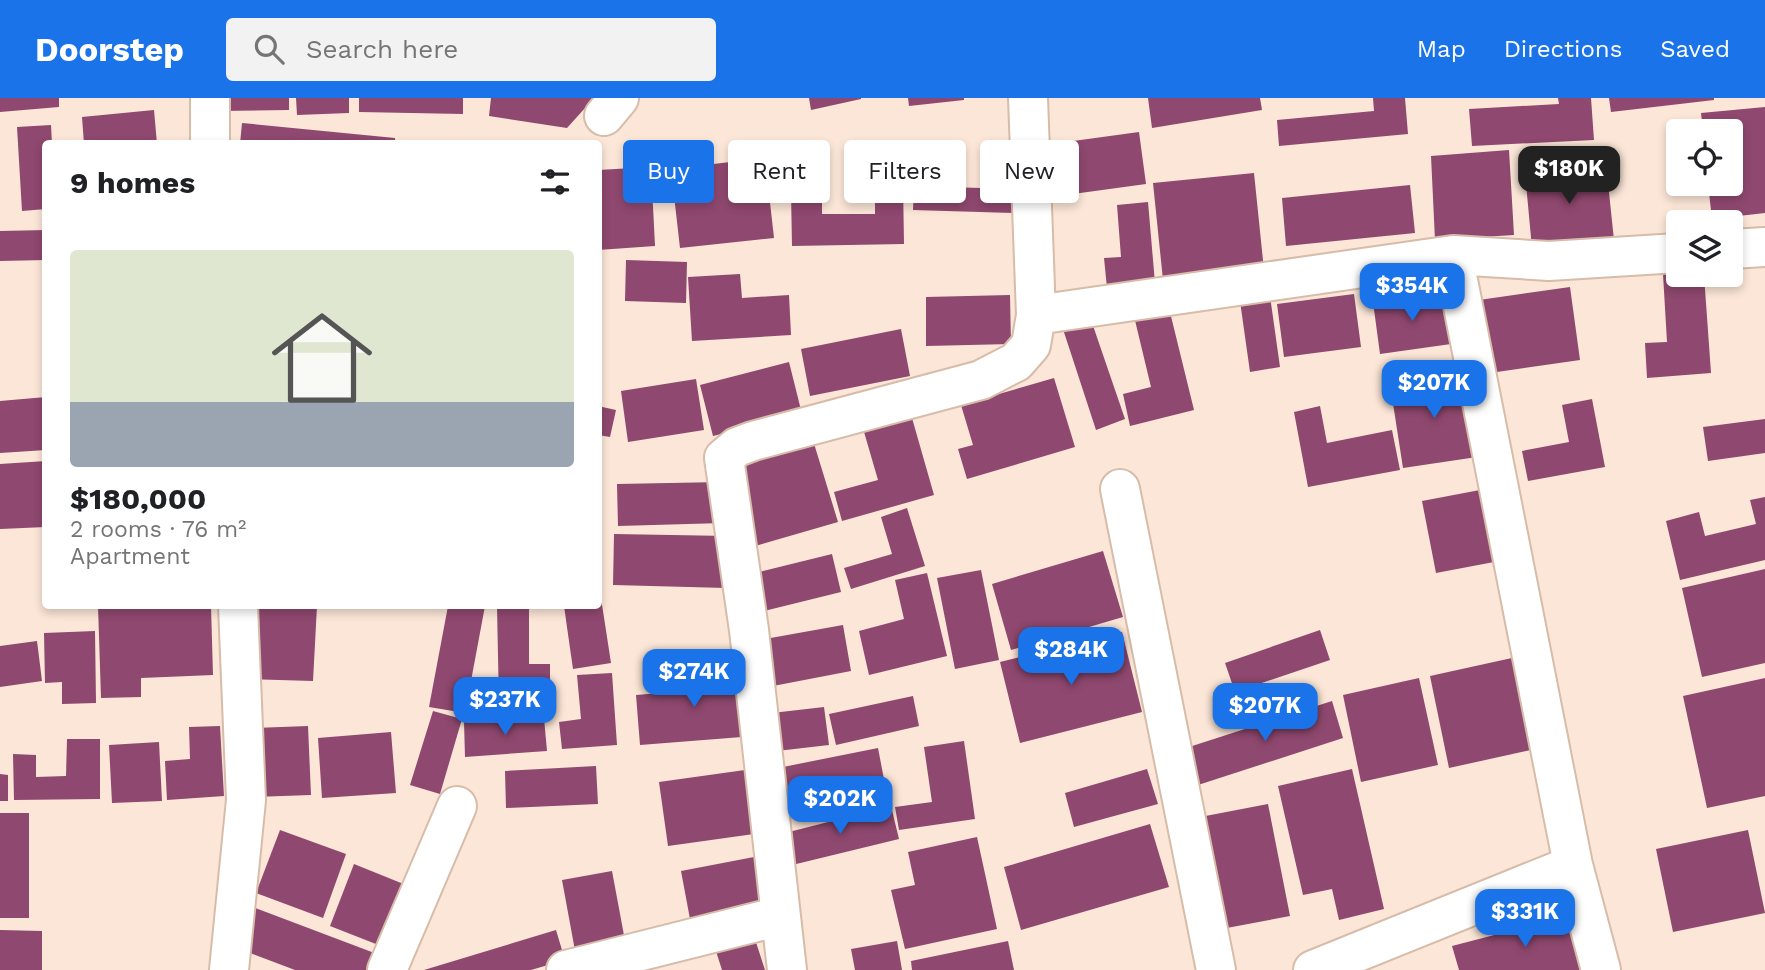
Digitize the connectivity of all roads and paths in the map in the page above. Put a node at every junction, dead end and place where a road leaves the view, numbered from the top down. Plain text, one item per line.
1 (209, 98) edge
2 (1028, 98) edge
3 (210, 140) edge
4 (1765, 247) edge
5 (1743, 248) edge
6 (1666, 254) edge
7 (1452, 255) junction
8 (1036, 315) junction
9 (1120, 489) dead end
10 (238, 609) edge
11 (457, 806) dead end
12 (1573, 865) junction
13 (780, 916) junction
14 (229, 970) edge
15 (387, 970) edge
16 (566, 970) edge
17 (787, 970) edge
18 (1216, 970) edge
19 (1313, 970) edge
20 (1601, 970) edge

1 - 3 street
2 - 8 street
4 - 5 street
6 - 7 street
7 - 8 street
7 - 12 street
8 - 13 street
9 - 18 street
10 - 14 street
11 - 15 street
12 - 19 street
12 - 20 street
13 - 16 street
13 - 17 street

